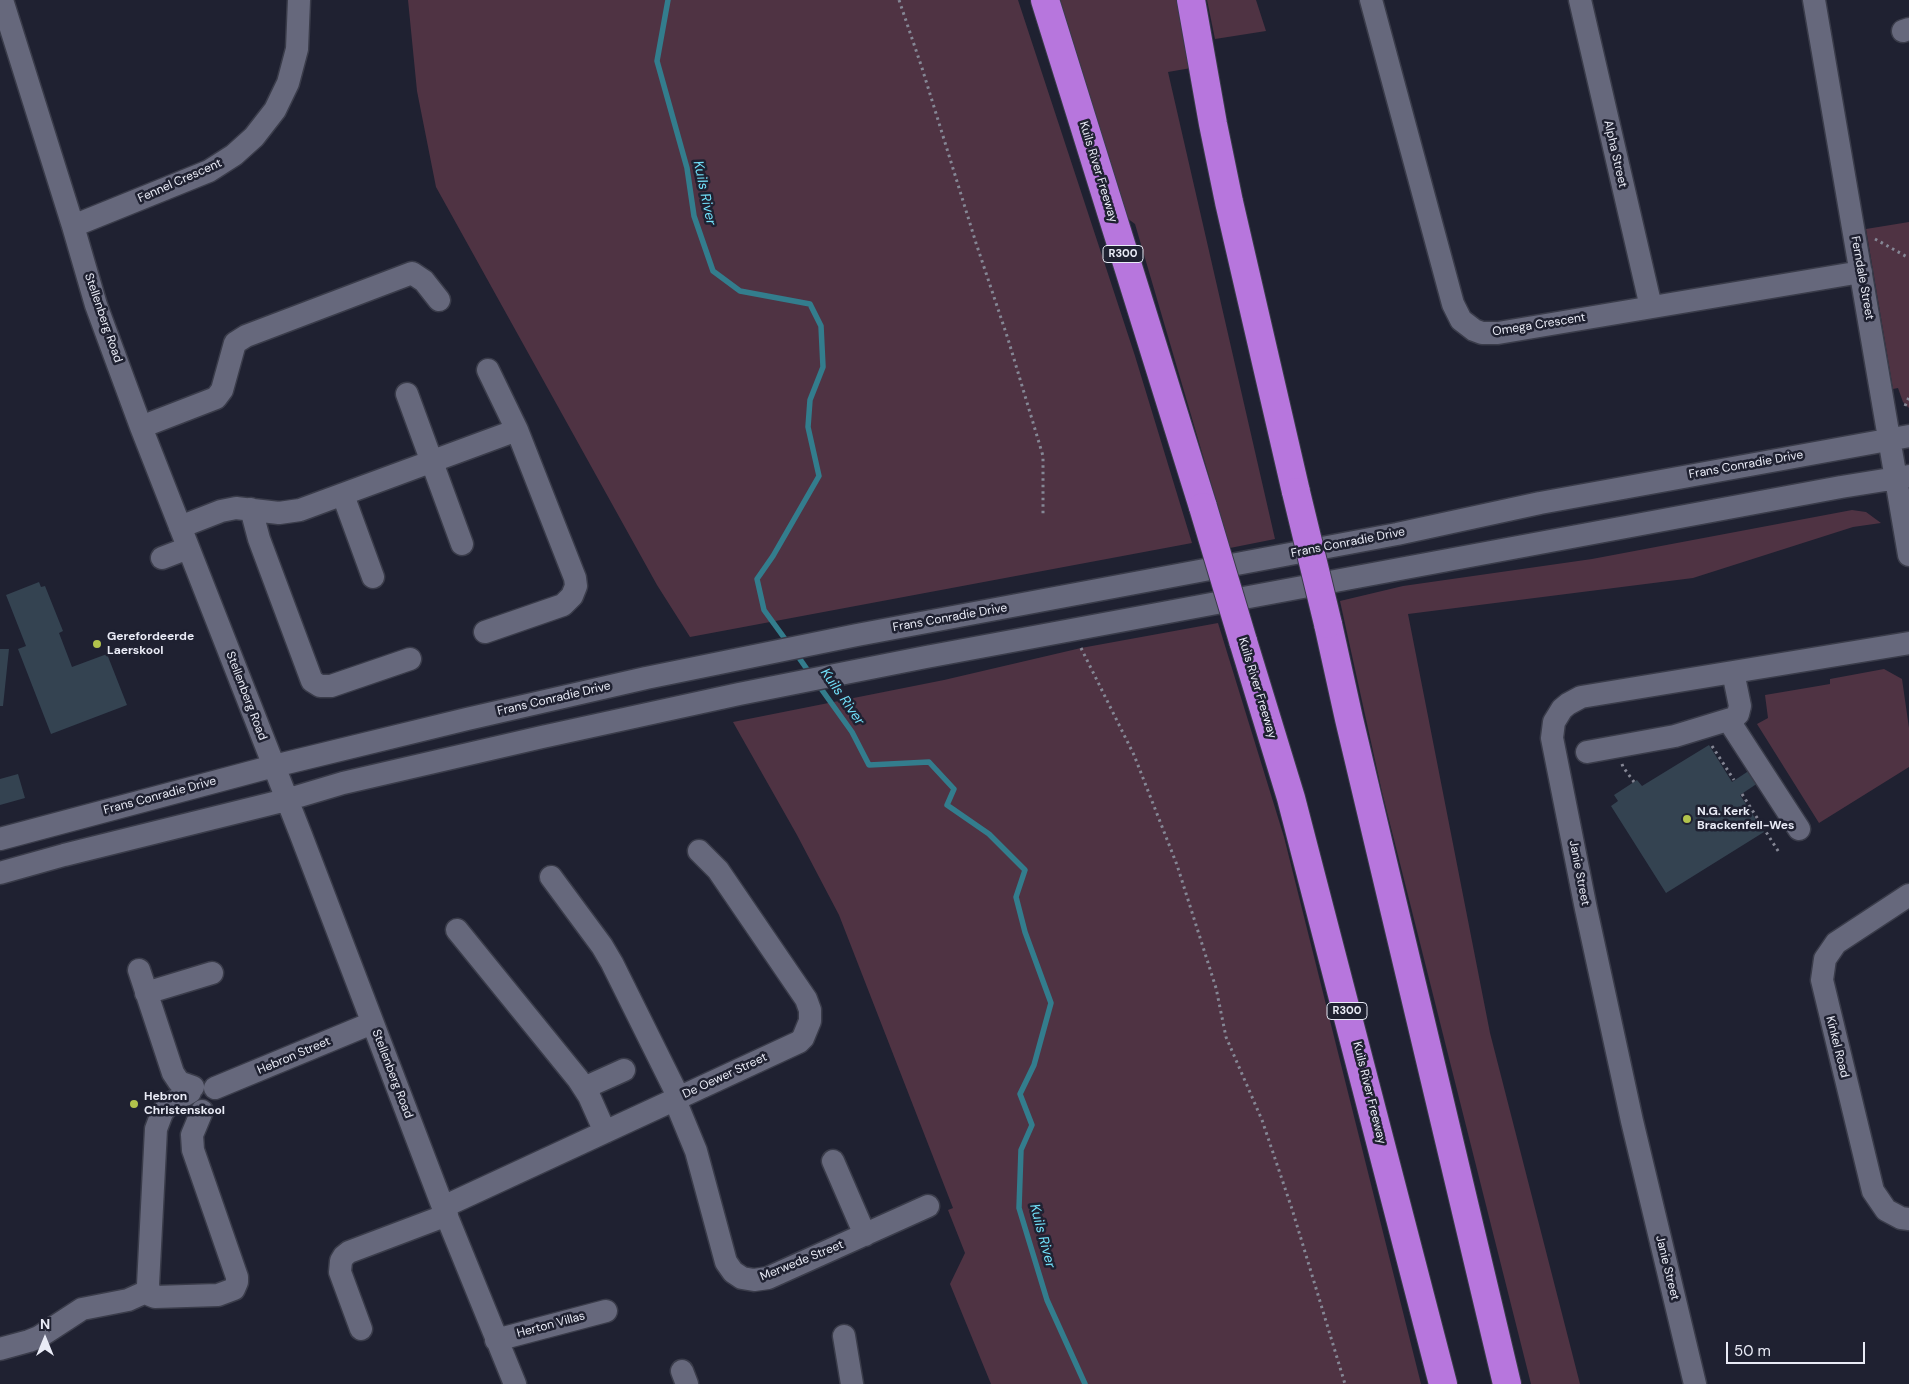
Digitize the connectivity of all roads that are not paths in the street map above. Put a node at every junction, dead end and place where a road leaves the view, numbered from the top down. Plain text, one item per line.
1 (2, 0) edge
2 (299, 0) edge
3 (1045, 0) edge
4 (1192, 0) edge
5 (1371, 0) edge
6 (1580, 0) edge
7 (1814, 0) edge
8 (73, 226) junction
9 (1861, 272) junction
10 (439, 300) dead end
11 (1651, 308) junction
12 (488, 370) dead end
13 (407, 394) dead end
14 (141, 427) junction
15 (517, 430) junction
16 (1899, 438) edge
17 (431, 463) junction
18 (1903, 477) edge
19 (343, 495) junction
20 (251, 509) junction
21 (180, 527) junction
22 (462, 544) dead end
23 (188, 548) junction
24 (1909, 555) edge
25 (162, 558) dead end
26 (374, 577) dead end
27 (485, 632) dead end
28 (1909, 643) edge
29 (410, 659) dead end
30 (1733, 672) junction
31 (1729, 721) junction
32 (1587, 752) dead end
33 (274, 766) junction
34 (286, 800) junction
35 (1799, 829) dead end
36 (0, 839) edge
37 (699, 851) dead end
38 (0, 873) edge
39 (551, 878) dead end
40 (1909, 895) edge
41 (457, 930) dead end
42 (139, 970) dead end
43 (212, 973) dead end
44 (146, 993) junction
45 (372, 1023) junction
46 (624, 1070) dead end
47 (216, 1088) junction
48 (584, 1088) junction
49 (191, 1090) junction
50 (677, 1099) junction
51 (202, 1111) junction
52 (605, 1132) junction
53 (833, 1161) dead end
54 (928, 1206) dead end
55 (445, 1211) junction
56 (1909, 1219) edge
57 (865, 1234) junction
58 (148, 1291) junction
59 (606, 1311) dead end
60 (362, 1329) dead end
61 (844, 1336) dead end
62 (496, 1340) junction
63 (0, 1349) edge
64 (515, 1384) edge
65 (852, 1384) edge
66 (1443, 1384) edge
67 (1507, 1384) edge
68 (1696, 1384) edge

1 - 8 street, Stellenberg Road
2 - 8 street, Fennel Crescent
3 - 66 highway, Kuils River Freeway / R300, bridge
4 - 67 highway, bridge
5 - 11 street, Omega Crescent
6 - 11 street, Alpha Street
7 - 9 street, Ferndale Street
8 - 14 street, Stellenberg Road
9 - 11 street, Omega Crescent
9 - 16 street, Ferndale Street
10 - 14 street
12 - 15 street
13 - 17 street
14 - 21 street, Stellenberg Road
15 - 17 street
15 - 27 street
16 - 18 street, Ferndale Street
16 - 33 street, Frans Conradie Drive
17 - 19 street
17 - 22 street
18 - 24 street, Ferndale Street
18 - 34 street
19 - 20 street
19 - 26 street
20 - 21 street
20 - 29 street
21 - 23 street, Stellenberg Road
23 - 25 street
23 - 33 street, Stellenberg Road
28 - 30 street, Janie Street
30 - 31 street
30 - 68 street, Janie Street
31 - 32 street
31 - 35 street
33 - 34 street, Stellenberg Road
33 - 36 street, Frans Conradie Drive
34 - 38 street
34 - 45 street, Stellenberg Road
37 - 50 street, De Oewer Street
39 - 50 street
40 - 56 street, Kinkel Road
41 - 48 street
42 - 44 street
43 - 44 street
44 - 49 street
45 - 47 street, Hebron Street
45 - 55 street, Stellenberg Road
46 - 48 street
47 - 49 street
47 - 51 street
48 - 52 street
49 - 51 street
49 - 58 street
50 - 52 street, De Oewer Street
50 - 57 street, Merwede Street
51 - 58 street
52 - 55 street, De Oewer Street
53 - 57 street
54 - 57 street, Merwede Street
55 - 60 street, De Oewer Street
55 - 62 street, Stellenberg Road
58 - 63 street
59 - 62 street, Herton Villas
61 - 65 street
62 - 64 street, Stellenberg Road

